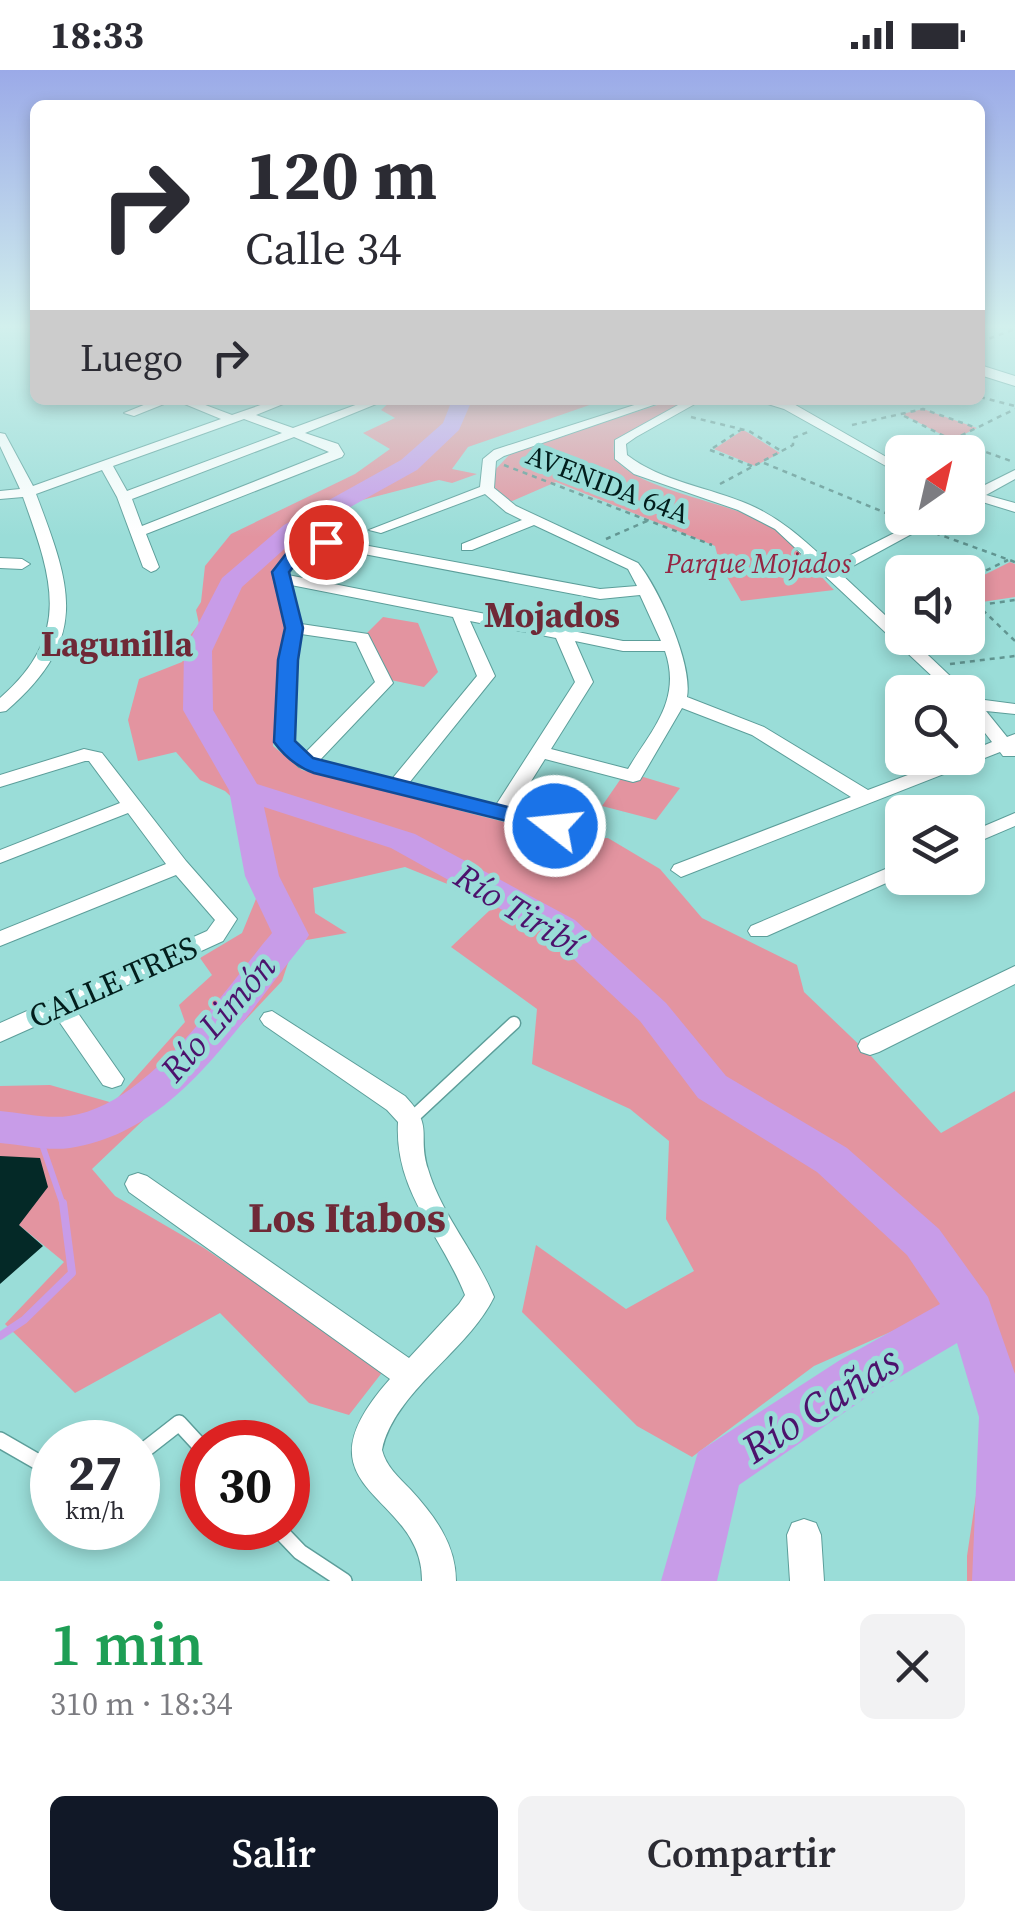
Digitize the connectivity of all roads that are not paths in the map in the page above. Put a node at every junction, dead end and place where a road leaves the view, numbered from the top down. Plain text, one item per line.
1 (154, 405) edge
2 (197, 405) edge
3 (272, 405) edge
4 (367, 405) edge
5 (647, 405) edge
6 (686, 405) edge
7 (784, 405) edge
8 (130, 414) dead end
9 (237, 417) junction
10 (294, 433) junction
11 (0, 437) edge
12 (885, 462) edge
13 (106, 466) junction
14 (1015, 474) edge
15 (487, 489) junction
16 (985, 489) edge
17 (28, 492) junction
18 (0, 495) edge
19 (124, 496) junction
20 (985, 500) edge
21 (1015, 508) edge
22 (534, 520) junction
23 (376, 530) dead end
24 (140, 532) junction
25 (902, 535) edge
26 (467, 548) dead end
27 (0, 563) edge
28 (22, 564) dead end
29 (151, 566) dead end
30 (830, 572) junction
31 (280, 578) junction
32 (645, 590) junction
33 (458, 611) junction
34 (294, 628) junction
35 (562, 634) junction
36 (670, 646) junction
37 (939, 675) edge
38 (678, 700) junction
39 (985, 703) edge
40 (0, 707) edge
41 (1015, 709) edge
42 (985, 719) edge
43 (1011, 747) edge
44 (541, 752) junction
45 (306, 763) junction
46 (0, 780) edge
47 (398, 786) junction
48 (867, 798) junction
49 (132, 806) junction
50 (502, 811) junction
51 (1015, 819) edge
52 (985, 832) edge
53 (581, 833) dead end
54 (0, 857) edge
55 (179, 866) junction
56 (681, 870) dead end
57 (885, 875) edge
58 (759, 931) dead end
59 (0, 939) edge
60 (1015, 974) edge
61 (61, 1006) junction
62 (272, 1019) dead end
63 (514, 1023) dead end
64 (0, 1033) edge
65 (870, 1046) dead end
66 (112, 1079) dead end
67 (411, 1119) junction
68 (138, 1184) dead end
69 (412, 1377) junction
70 (180, 1424) edge
71 (160, 1438) edge
72 (0, 1440) edge
73 (30, 1457) edge
74 (804, 1535) dead end
75 (298, 1550) edge
76 (344, 1581) edge
77 (439, 1581) edge
78 (806, 1581) edge

1 - 8 street
2 - 9 street
3 - 9 street
4 - 10 street
5 - 15 street
6 - 30 street
7 - 12 street
9 - 10 street
9 - 13 street
10 - 19 street
10 - 24 street
11 - 17 street
13 - 17 street
13 - 19 street
14 - 16 street
15 - 22 street
15 - 23 street
17 - 18 street
17 - 40 street
19 - 24 street
20 - 21 street
22 - 26 street
22 - 32 street
24 - 29 street
25 - 30 street
27 - 28 street
30 - 37 street
31 - 32 street
31 - 33 street
31 - 34 street
32 - 36 street
33 - 35 street
33 - 47 street
34 - 45 street
34 - 45 street
35 - 36 street
35 - 44 street
36 - 38 street
38 - 44 street
38 - 48 street
39 - 41 street
42 - 43 street
43 - 48 street
44 - 50 street
45 - 47 street
46 - 49 street
47 - 50 street
48 - 56 street
49 - 54 street
49 - 55 street
50 - 53 street
51 - 52 street
55 - 59 street
55 - 61 street, CALLE TRES
57 - 58 street
60 - 65 street
61 - 64 street, CALLE TRES
61 - 66 street
62 - 67 street
63 - 67 lane
67 - 69 street
68 - 69 street
69 - 77 street
70 - 71 lane
72 - 73 lane
74 - 78 street
75 - 76 lane

